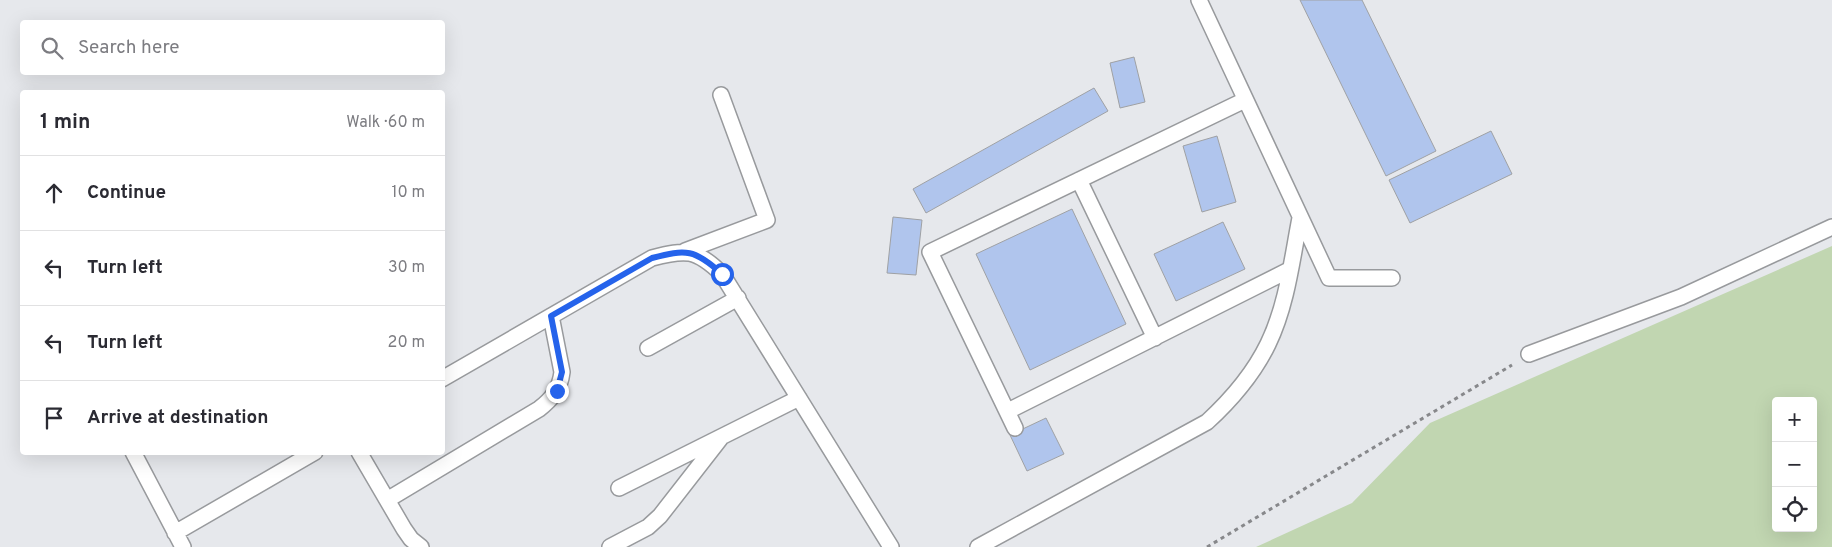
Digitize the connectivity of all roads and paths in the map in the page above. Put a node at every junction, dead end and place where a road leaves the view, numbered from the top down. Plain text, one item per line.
1 (1199, 0) edge
2 (721, 95) dead end
3 (1244, 100) junction
4 (1079, 180) junction
5 (1300, 218) junction
6 (1832, 227) edge
7 (685, 251) junction
8 (1289, 270) junction
9 (1392, 278) dead end
10 (738, 298) junction
11 (551, 316) junction
12 (1155, 338) junction
13 (648, 348) dead end
14 (1529, 354) joint
15 (445, 377) edge
16 (799, 398) junction
17 (1008, 411) junction
18 (1015, 428) dead end
19 (722, 436) junction
20 (135, 455) edge
21 (310, 455) edge
22 (362, 455) edge
23 (618, 488) dead end
24 (387, 500) junction
25 (175, 533) junction
26 (183, 547) edge
27 (421, 547) edge
28 (610, 547) edge
29 (892, 547) edge
30 (978, 547) edge
31 (1207, 547) edge

1 - 3 lane
2 - 7 lane
3 - 4 lane
3 - 5 lane
4 - 12 lane
4 - 17 lane
5 - 8 lane
5 - 9 lane
6 - 14 lane
7 - 10 lane
7 - 11 lane
8 - 12 lane
8 - 30 lane
10 - 13 lane
10 - 16 lane
11 - 15 lane
11 - 24 lane
12 - 17 lane
14 - 31 path
16 - 19 lane
16 - 29 lane
17 - 18 lane
19 - 23 lane
19 - 28 lane
20 - 25 lane
21 - 25 lane
22 - 24 lane
24 - 27 lane
25 - 26 lane

